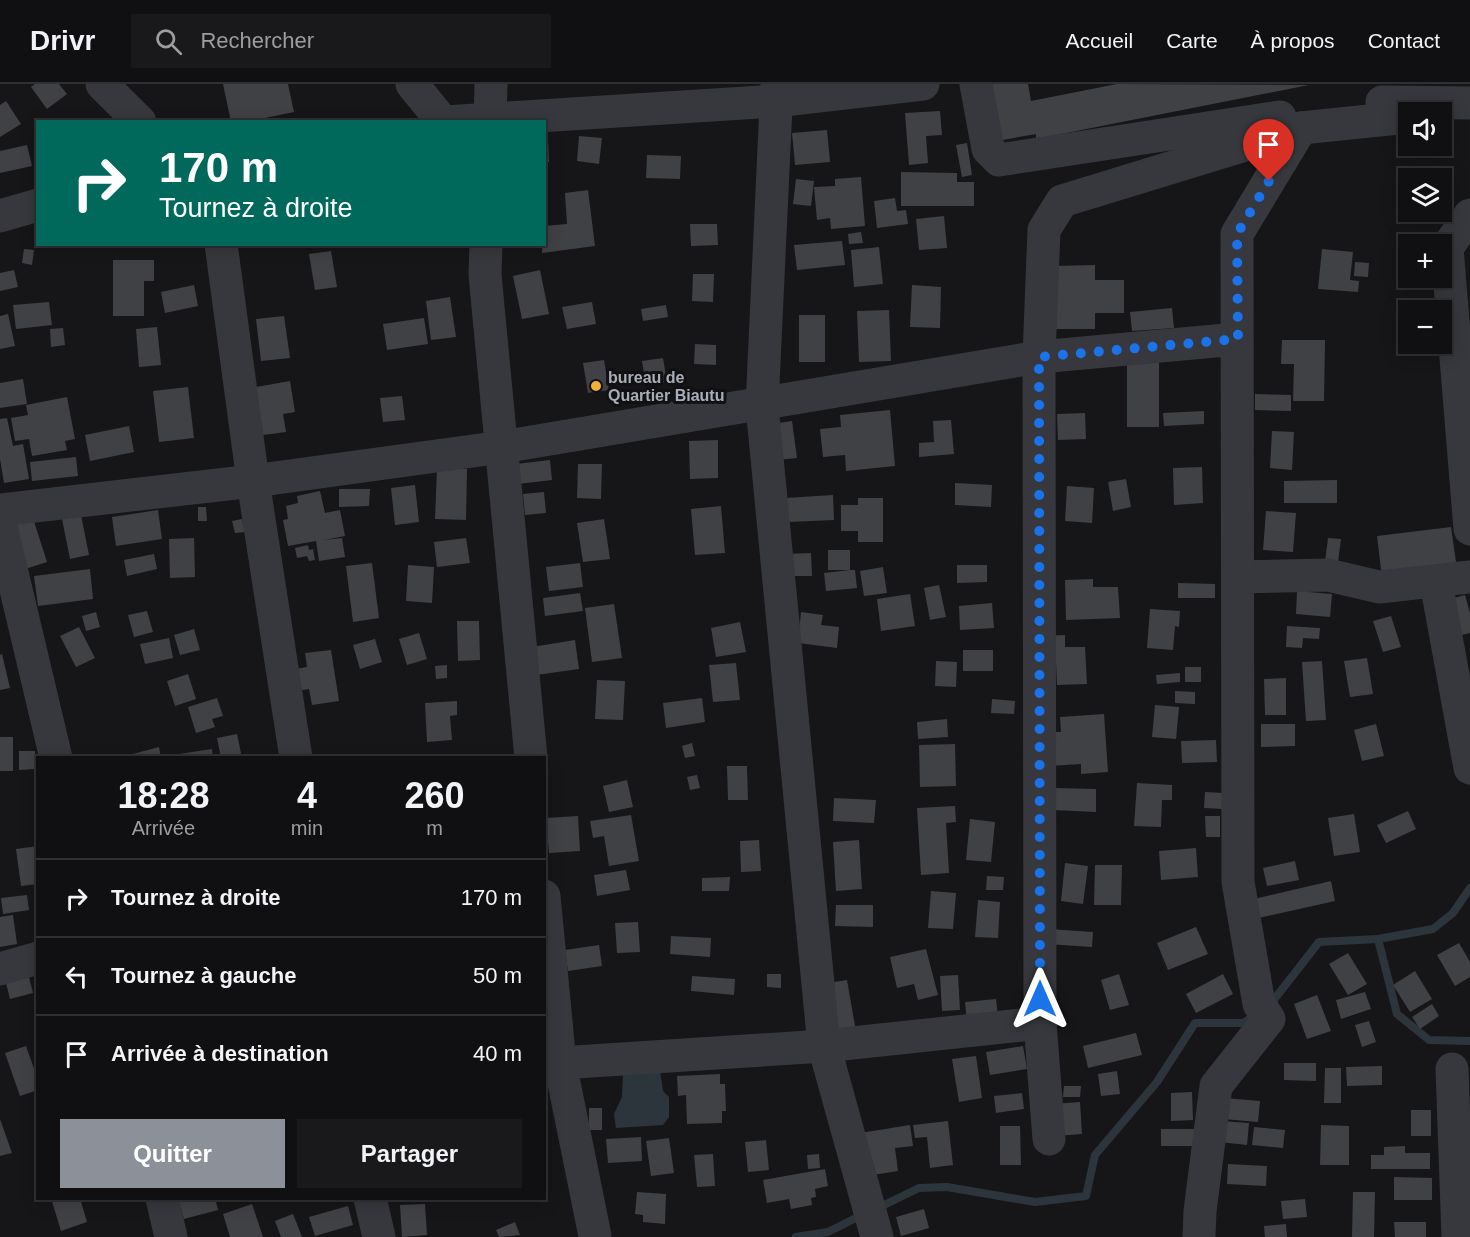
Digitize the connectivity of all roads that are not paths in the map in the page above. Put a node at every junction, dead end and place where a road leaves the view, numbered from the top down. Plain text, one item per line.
1 (102, 84) edge
2 (412, 84) edge
3 (491, 84) edge
4 (923, 84) edge
5 (976, 84) edge
6 (776, 93) edge
7 (1470, 104) edge
8 (1470, 110) edge
9 (1452, 112) edge
10 (1398, 118) edge
11 (138, 120) edge
12 (442, 120) edge
13 (490, 120) edge
14 (1301, 129) junction
15 (1470, 215) edge
16 (221, 246) edge
17 (486, 246) edge
18 (1238, 339) junction
19 (1039, 357) junction
20 (762, 405) junction
21 (502, 447) junction
22 (253, 481) junction
23 (0, 510) edge
24 (0, 522) edge
25 (1470, 529) edge
26 (1238, 577) junction
27 (1470, 578) edge
28 (1436, 582) junction
29 (56, 756) edge
30 (296, 756) edge
31 (531, 756) edge
32 (1470, 768) edge
33 (546, 938) edge
34 (36, 959) edge
35 (0, 969) edge
36 (1040, 1023) junction
37 (824, 1046) junction
38 (552, 1066) edge
39 (1452, 1069) dead end
40 (1049, 1139) dead end
41 (162, 1200) edge
42 (370, 1200) edge
43 (873, 1221) edge
44 (595, 1236) edge
45 (171, 1237) edge
46 (379, 1237) edge
47 (1199, 1237) edge
48 (1458, 1237) edge

1 - 11 street
2 - 12 street
3 - 13 street
4 - 6 street
5 - 7 street
6 - 13 street
6 - 20 street
8 - 9 street
10 - 14 street
14 - 18 street
14 - 19 street
15 - 25 street
16 - 22 street
17 - 21 street
18 - 19 street
18 - 26 street
19 - 20 street
19 - 36 street
20 - 21 street
20 - 37 street
21 - 22 street
21 - 31 street
22 - 23 street
22 - 30 street
24 - 29 street
26 - 28 street
26 - 47 street
27 - 28 street
28 - 32 street
33 - 38 street
34 - 35 street
36 - 37 street
36 - 40 street
37 - 38 street
37 - 43 street
38 - 44 street
39 - 48 street
41 - 45 street
42 - 46 street

